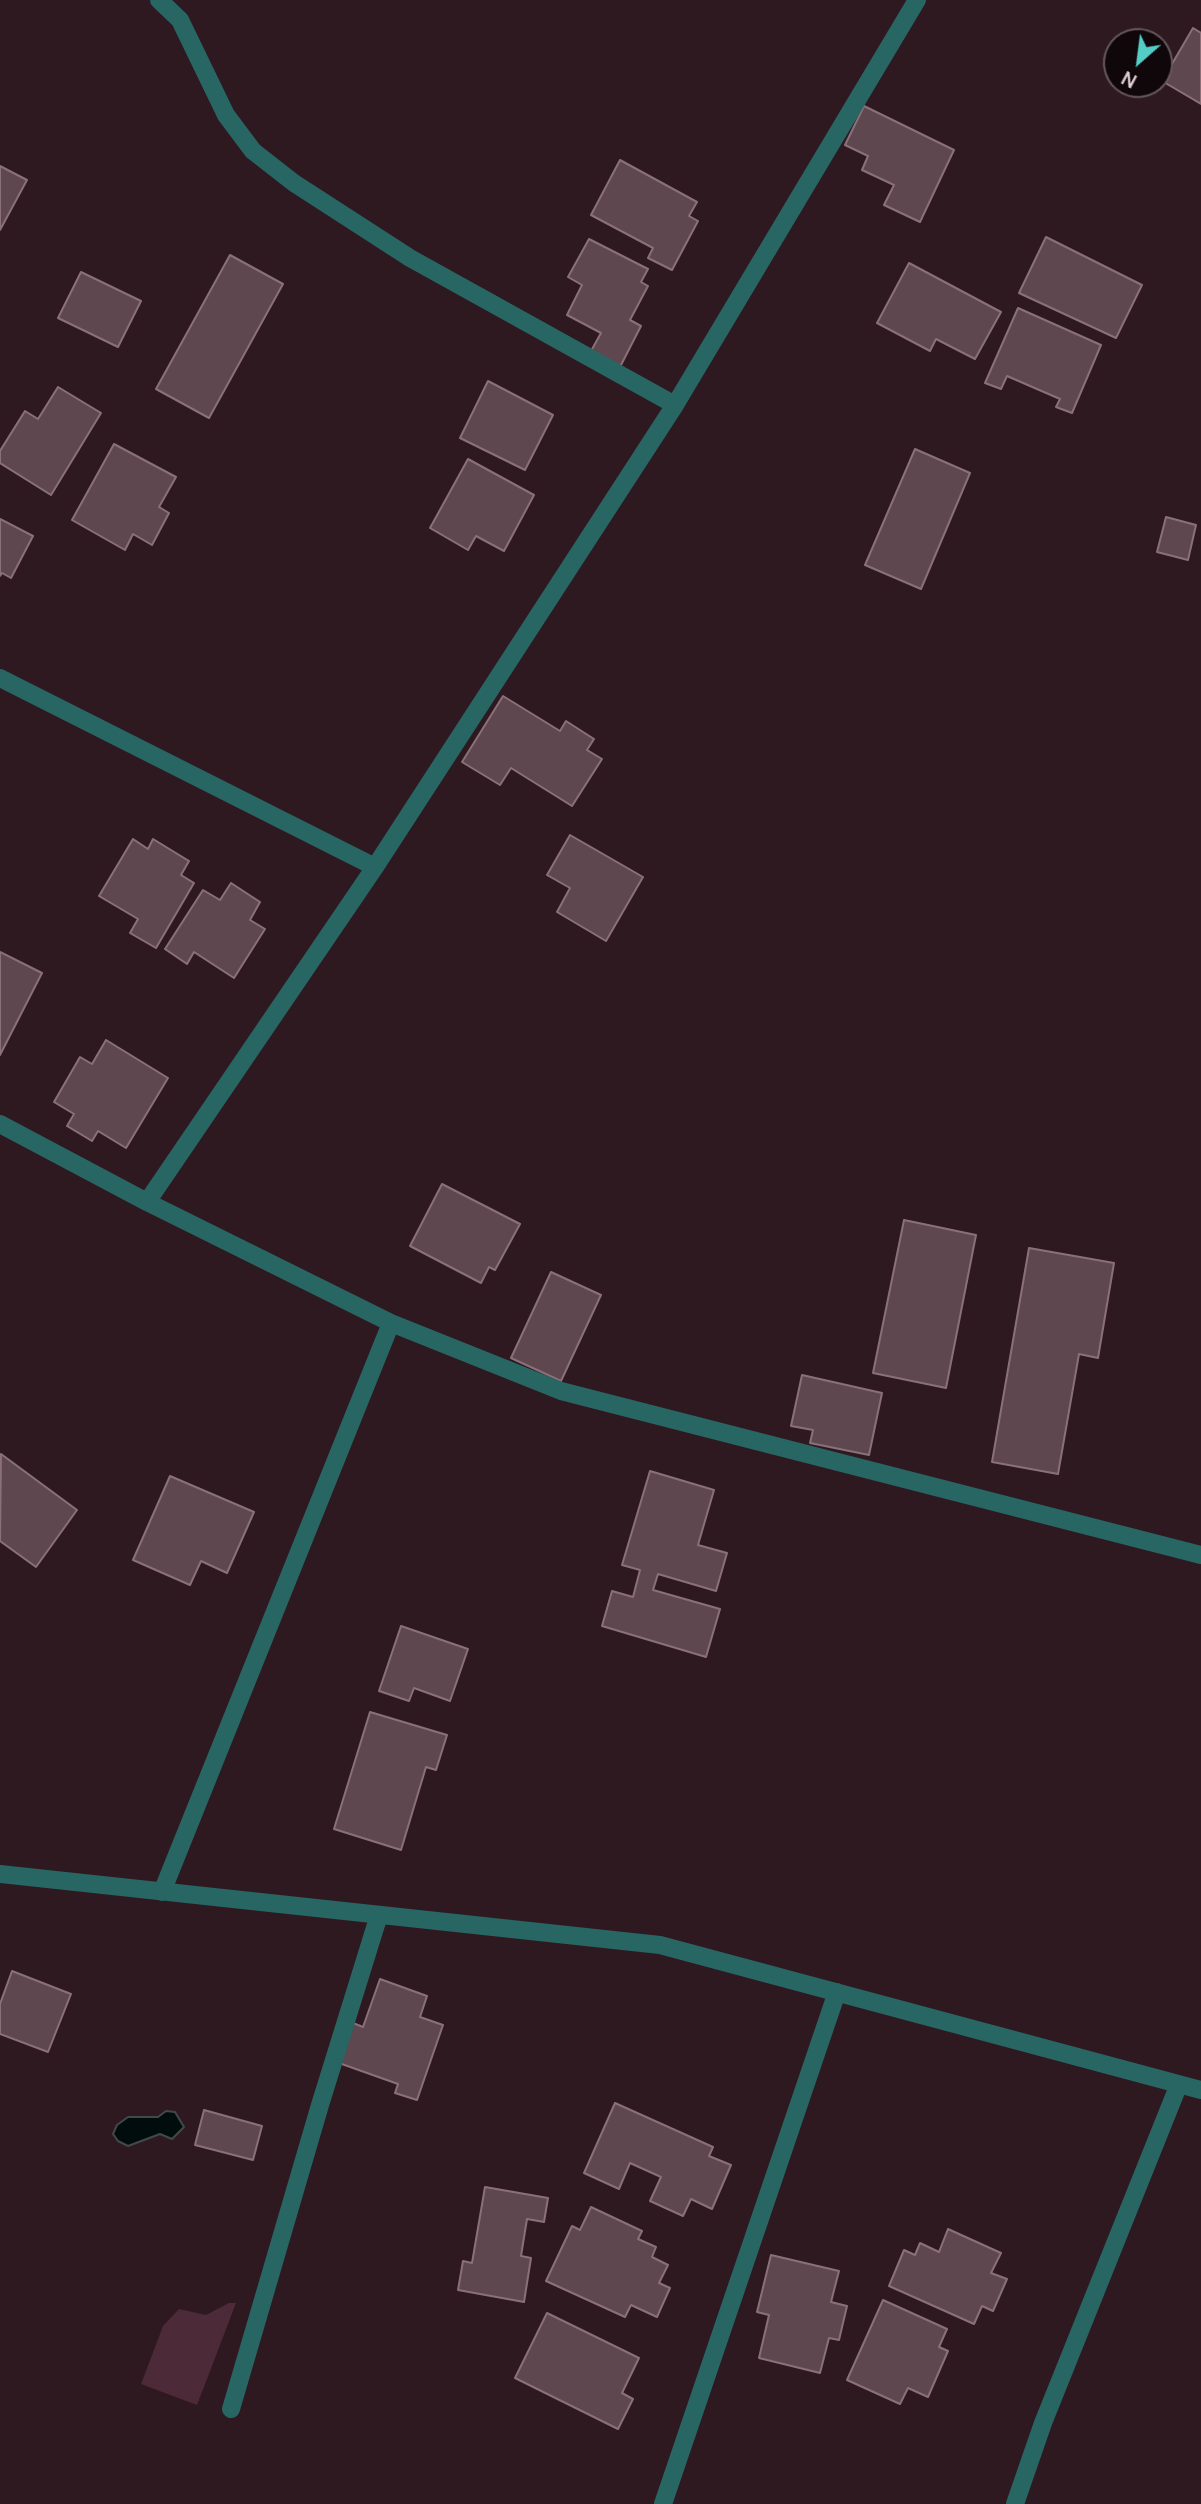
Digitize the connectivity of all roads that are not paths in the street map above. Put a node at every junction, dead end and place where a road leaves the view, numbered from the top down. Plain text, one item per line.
1 (159, 0) edge
2 (917, 0) edge
3 (675, 405) junction
4 (0, 678) edge
5 (375, 867) junction
6 (0, 1124) edge
7 (147, 1202) junction
8 (391, 1323) junction
9 (1201, 1555) edge
10 (0, 1874) edge
11 (162, 1892) junction
12 (379, 1915) junction
13 (837, 1992) junction
14 (1179, 2084) junction
15 (1201, 2090) edge
16 (231, 2409) dead end
17 (663, 2504) edge
18 (1015, 2504) edge

1 - 3 street
2 - 3 street
3 - 5 street
4 - 5 street
5 - 7 street
6 - 7 street
7 - 8 street
8 - 9 street
8 - 11 street
10 - 11 street
11 - 12 street
12 - 13 street
12 - 16 street
13 - 14 street
13 - 17 street
14 - 15 street
14 - 18 street

